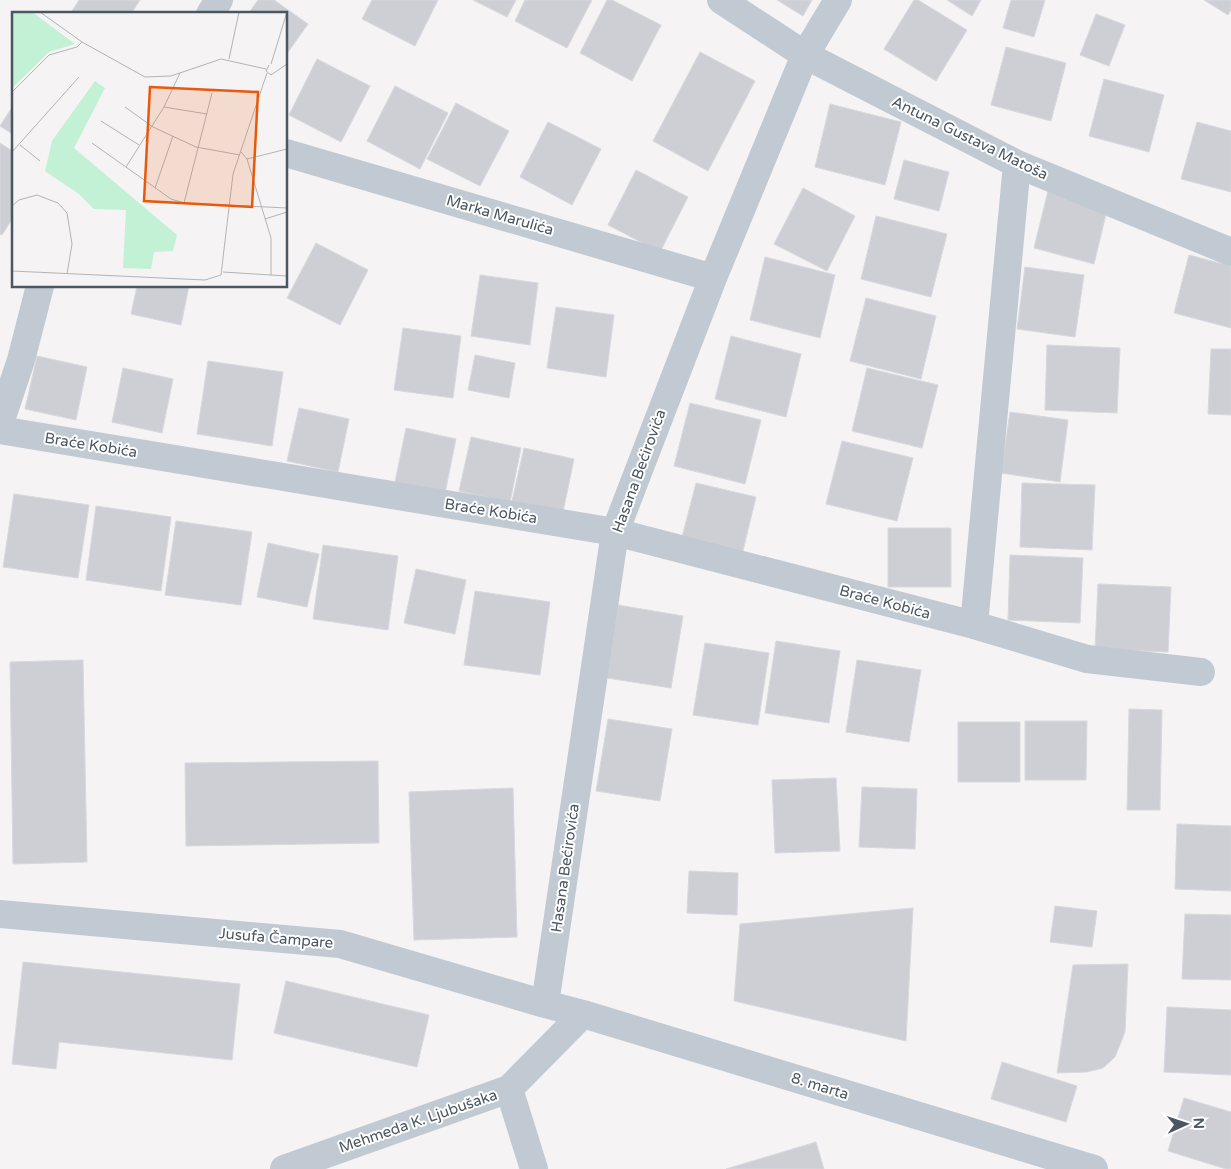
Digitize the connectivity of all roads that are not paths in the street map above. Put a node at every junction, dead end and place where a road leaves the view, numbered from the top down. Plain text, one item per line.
1 (219, 0) edge
2 (721, 0) edge
3 (838, 0) edge
4 (211, 12) edge
5 (805, 55) junction
6 (288, 154) edge
7 (1017, 164) junction
8 (1231, 252) edge
9 (713, 278) junction
10 (39, 288) edge
11 (0, 424) edge
12 (0, 430) edge
13 (615, 532) junction
14 (974, 625) junction
15 (1201, 672) dead end
16 (0, 914) edge
17 (545, 1004) junction
18 (583, 1014) junction
19 (509, 1089) junction
20 (284, 1169) edge
21 (534, 1169) edge
22 (1094, 1169) edge

1 - 4 street
2 - 5 street, Antuna Gustava Matoša
3 - 5 street, Hasana Bećirovića
5 - 7 street, Antuna Gustava Matoša
5 - 9 street, Hasana Bećirovića
6 - 9 street, Marka Marulića
7 - 8 street, Antuna Gustava Matoša
7 - 14 street
9 - 13 street, Hasana Bećirovića
10 - 11 street
12 - 13 street, Braće Kobića
13 - 14 street, Braće Kobića
13 - 17 street, Hasana Bećirovića
14 - 15 street, Braće Kobića
16 - 17 street, Jusufa Čampare
17 - 18 street, 8. marta
18 - 19 street, Mehmeda K. Ljubušaka
18 - 22 street, 8. marta
19 - 20 street, Mehmeda K. Ljubušaka
19 - 21 street

